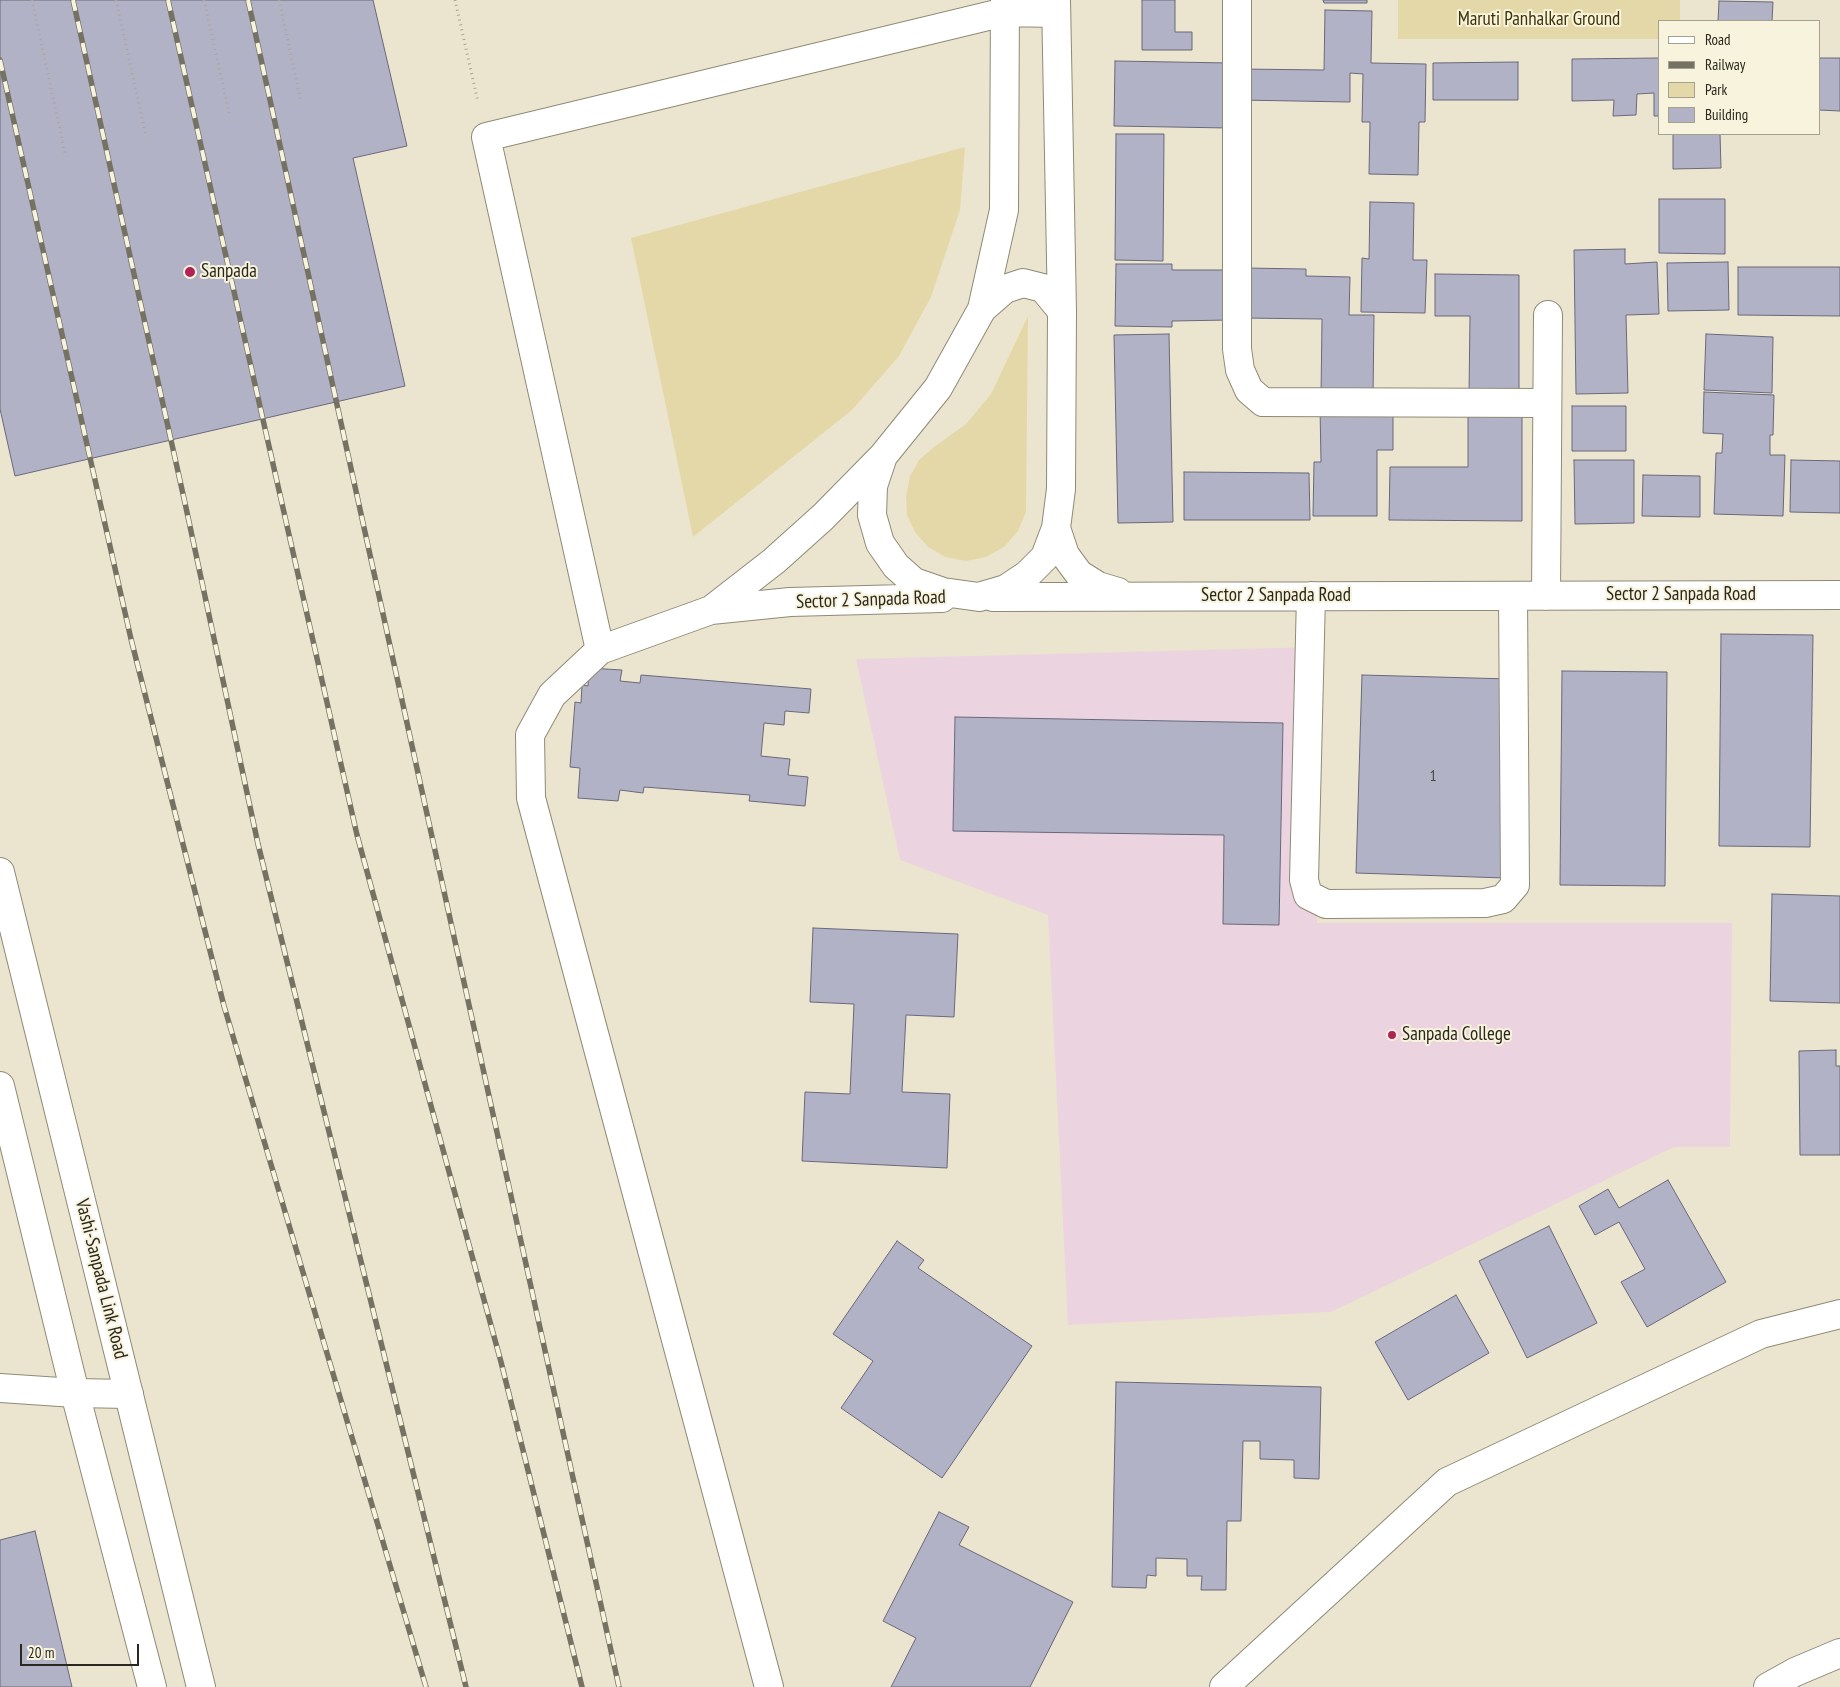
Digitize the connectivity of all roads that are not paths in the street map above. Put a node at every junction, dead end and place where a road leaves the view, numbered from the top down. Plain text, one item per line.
1 (1237, 0) edge
2 (1005, 6) edge
3 (1056, 6) edge
4 (982, 309) junction
5 (1062, 310) junction
6 (1548, 315) dead end
7 (1547, 402) junction
8 (883, 456) junction
9 (1056, 528) junction
10 (1840, 595) edge
11 (1310, 596) junction
12 (1513, 596) junction
13 (1546, 596) junction
14 (979, 597) junction
15 (1133, 597) junction
16 (712, 610) junction
17 (600, 650) junction
18 (0, 872) edge
19 (0, 1086) edge
20 (1840, 1314) edge
21 (0, 1388) edge
22 (75, 1393) junction
23 (129, 1394) junction
24 (1840, 1653) edge
25 (152, 1687) edge
26 (201, 1687) edge
27 (769, 1687) edge
28 (1224, 1687) edge
29 (1768, 1687) edge

1 - 7 street
2 - 3 street
2 - 4 street
2 - 17 street
3 - 5 street
4 - 5 street
4 - 8 street
5 - 9 street
6 - 7 street
7 - 13 street
8 - 14 street
8 - 16 street
9 - 14 street
9 - 15 street
10 - 13 street, Sector 2 Sanpada Road
11 - 12 street, Sector 2 Sanpada Road
11 - 12 street
11 - 15 street, Sector 2 Sanpada Road
12 - 13 street, Sector 2 Sanpada Road
14 - 15 street, Sector 2 Sanpada Road
14 - 16 street, Sector 2 Sanpada Road
16 - 17 street
17 - 27 street
18 - 23 street, Vashi-Sanpada Link Road
19 - 22 street
20 - 28 street
21 - 22 street
22 - 23 street
22 - 25 street
23 - 26 street, Vashi-Sanpada Link Road
24 - 29 street

